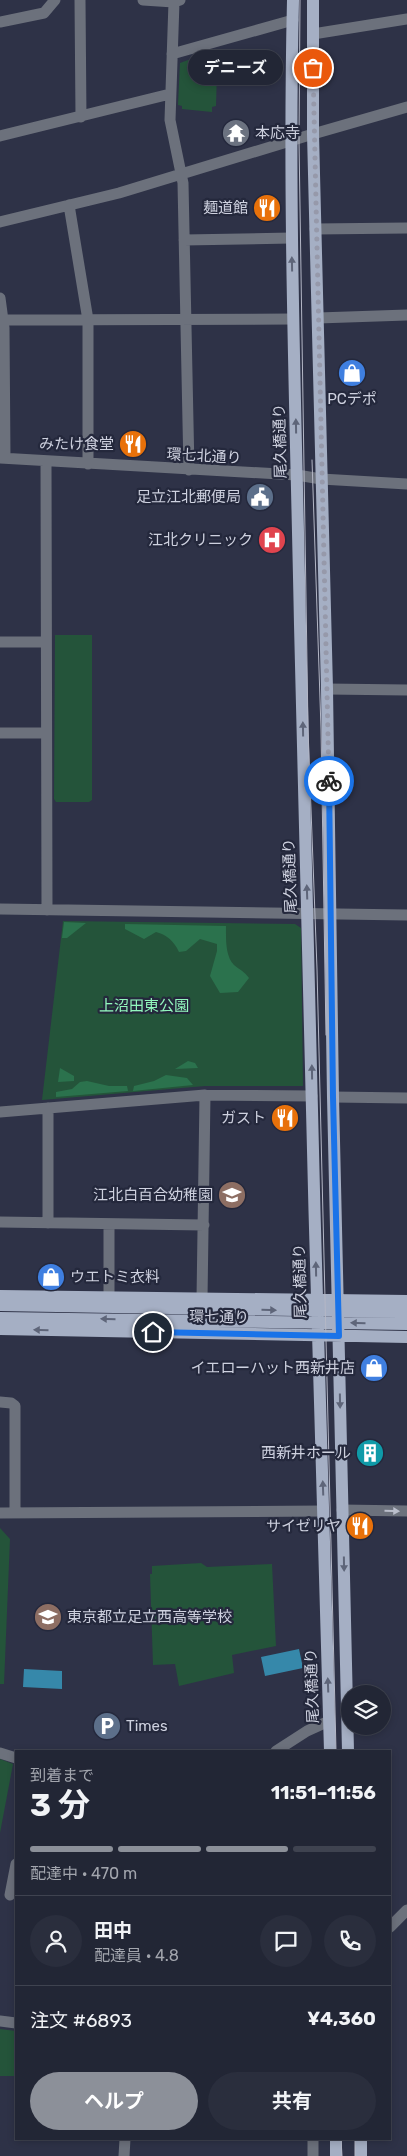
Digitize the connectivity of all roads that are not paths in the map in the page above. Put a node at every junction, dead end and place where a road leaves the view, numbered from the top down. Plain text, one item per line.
1 (55, 0) edge
2 (80, 0) edge
3 (143, 0) edge
4 (293, 0) edge
5 (313, 0) edge
6 (177, 1) edge
7 (407, 18) edge
8 (293, 20) junction
9 (0, 22) edge
10 (313, 34) junction
11 (172, 54) junction
12 (170, 94) junction
13 (407, 107) edge
14 (81, 117) junction
15 (313, 134) junction
16 (0, 136) edge
17 (291, 140) junction
18 (181, 175) junction
19 (69, 205) junction
20 (0, 222) edge
21 (407, 228) edge
22 (315, 229) junction
23 (291, 238) junction
24 (184, 240) junction
25 (0, 298) edge
26 (407, 315) edge
27 (318, 318) junction
28 (186, 319) junction
29 (293, 319) junction
30 (4, 320) junction
31 (88, 320) junction
32 (2, 358) edge
33 (2, 458) edge
34 (46, 461) junction
35 (88, 464) junction
36 (189, 470) junction
37 (297, 475) junction
38 (321, 479) junction
39 (407, 484) edge
40 (0, 642) edge
41 (46, 642) junction
42 (327, 689) junction
43 (407, 690) edge
44 (0, 733) edge
45 (46, 733) junction
46 (0, 909) edge
47 (46, 910) junction
48 (308, 913) junction
49 (331, 914) junction
50 (407, 915) edge
51 (205, 1095) junction
52 (312, 1096) junction
53 (333, 1097) junction
54 (407, 1098) edge
55 (48, 1108) junction
56 (0, 1112) edge
57 (0, 1222) edge
58 (48, 1223) junction
59 (109, 1225) junction
60 (204, 1225) junction
61 (0, 1296) edge
62 (109, 1298) junction
63 (202, 1299) junction
64 (316, 1300) junction
65 (338, 1300) junction
66 (407, 1301) edge
67 (0, 1306) edge
68 (46, 1312) junction
69 (407, 1312) edge
70 (0, 1318) edge
71 (407, 1324) edge
72 (0, 1329) edge
73 (317, 1335) junction
74 (339, 1336) junction
75 (407, 1337) edge
76 (0, 1402) edge
77 (342, 1510) junction
78 (323, 1511) junction
79 (407, 1511) edge
80 (0, 1513) edge
81 (15, 1513) junction
82 (329, 1721) junction
83 (278, 1750) edge
84 (330, 1750) edge
85 (348, 1750) edge
86 (0, 1753) edge
87 (15, 1758) edge
88 (15, 1868) edge
89 (9, 1895) edge
90 (407, 1910) edge
91 (391, 1926) edge
92 (0, 2022) edge
93 (15, 2023) edge
94 (125, 2140) edge
95 (313, 2140) edge
96 (336, 2140) edge
97 (361, 2140) edge
98 (124, 2156) edge
99 (313, 2156) edge
100 (336, 2156) edge
101 (361, 2156) edge

1 - 9 street
2 - 14 street
3 - 6 street
4 - 8 main road, 尾久橋通り
5 - 10 main road
6 - 11 street
7 - 10 street
8 - 11 street
8 - 17 main road, 尾久橋通り
10 - 15 main road
11 - 12 street
12 - 14 street
12 - 18 street
13 - 15 street
14 - 16 street
15 - 17 street
15 - 22 main road
17 - 18 street
17 - 23 main road, 尾久橋通り
18 - 19 street
18 - 24 street
19 - 20 street
19 - 31 street
21 - 22 street
22 - 27 main road
23 - 24 street
29 -> 23 main road, 尾久橋通り
24 - 28 street
25 - 30 street
26 - 27 street
27 - 38 main road
28 - 29 street
28 - 31 street
28 - 36 street
37 -> 29 main road, 尾久橋通り
30 - 31 street
30 - 32 street
31 - 35 street
32 - 33 street
33 - 34 street, 環七北通り
34 - 35 street, 環七北通り
34 - 41 street
35 - 36 street, 環七北通り
36 - 37 street, 環七北通り
37 - 38 street, 環七北通り
48 -> 37 main road, 尾久橋通り
38 - 39 street, 環七北通り
38 - 42 main road
40 - 41 street
41 - 45 street
42 - 43 street
42 - 49 main road
44 - 45 street
45 - 47 street
46 - 47 street
47 - 48 street
48 - 49 street
52 -> 48 main road, 尾久橋通り
49 - 50 street
49 - 53 main road
51 - 52 street
51 - 55 street
51 - 60 street
64 -> 52 main road, 尾久橋通り
53 - 54 street
53 - 65 main road
55 - 56 street
55 - 58 street
57 - 58 street
58 - 59 street
59 - 60 street
59 - 62 street
60 - 63 street
61 - 62 main road, 環七通り
62 - 63 main road, 環七通り
63 - 64 main road, 環七通り
64 - 65 main road, 環七通り
64 - 73 main road, 尾久橋通り
65 - 66 main road, 環七通り
65 - 74 main road
67 - 68 main road, 環七通り
68 -> 69 main road, 環七通り
68 - 70 main road, 環七通り
71 -> 68 main road, 環七通り
73 -> 72 main road, 環七通り
73 - 74 main road, 環七通り
78 -> 73 main road, 尾久橋通り
74 - 75 main road, 環七通り
74 -> 77 main road
76 - 81 street
77 -> 79 street
77 -> 85 main road
78 - 81 street
82 -> 78 main road, 尾久橋通り
80 - 81 street
82 - 83 street
82 - 84 main road, 尾久橋通り
86 - 87 street
88 - 89 street
90 - 91 street
92 - 93 street
94 - 98 street
95 - 99 street
96 - 100 main road
97 - 101 main road

